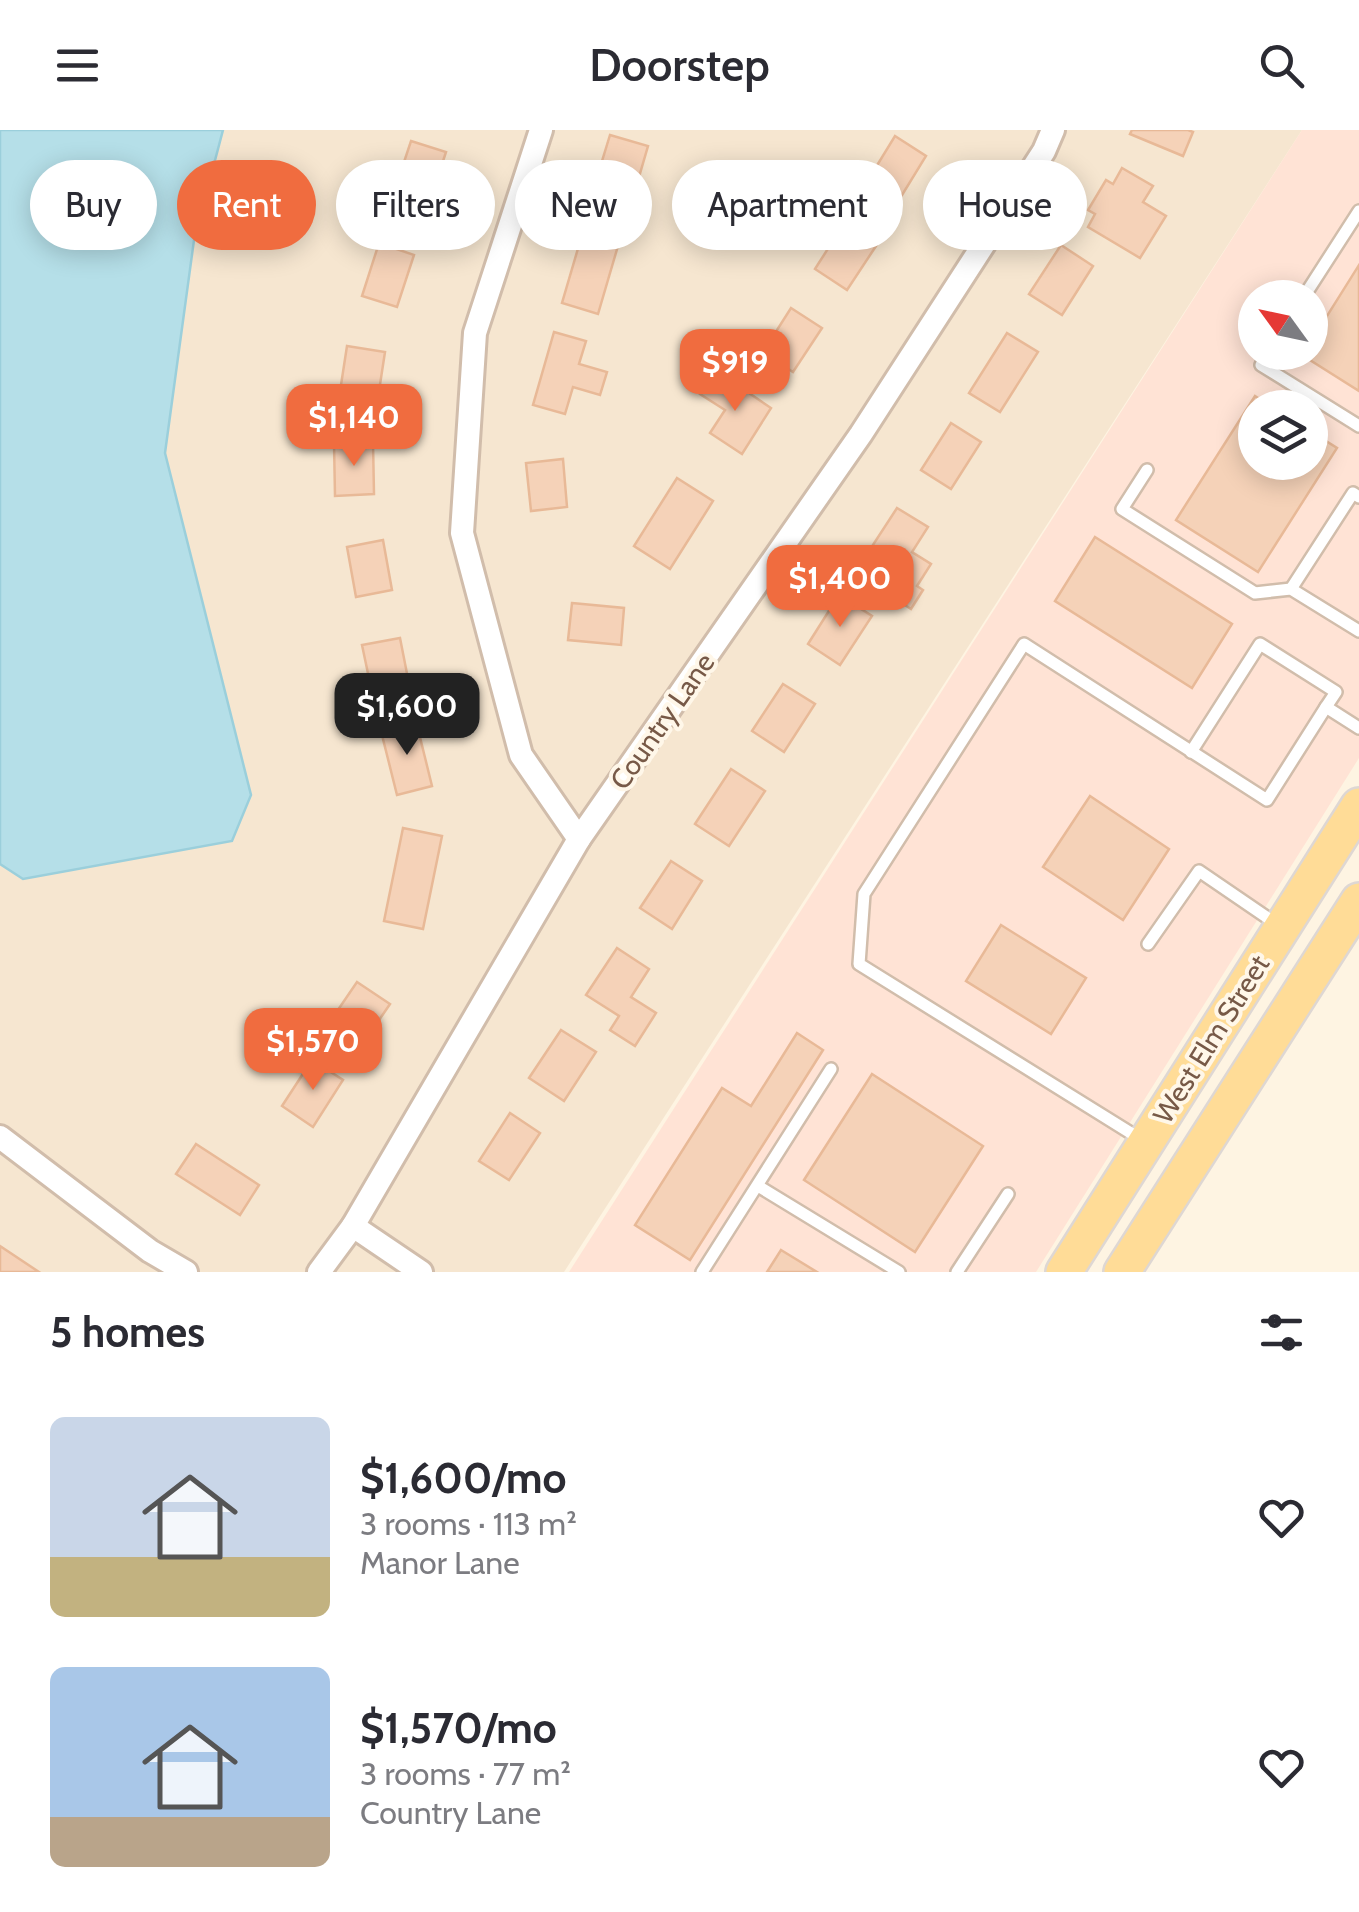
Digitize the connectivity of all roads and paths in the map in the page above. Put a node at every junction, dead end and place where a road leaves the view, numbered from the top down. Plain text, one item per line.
1 (540, 130) edge
2 (1053, 130) edge
3 (1359, 211) edge
4 (1315, 280) edge
5 (1270, 370) edge
6 (1359, 426) edge
7 (1147, 470) dead end
8 (1359, 497) edge
9 (1291, 589) junction
10 (1359, 631) edge
11 (1326, 707) junction
12 (1359, 728) edge
13 (1191, 752) junction
14 (1359, 806) edge
15 (580, 839) junction
16 (1359, 900) edge
17 (1282, 928) junction
18 (1148, 944) dead end
19 (831, 1069) dead end
20 (0, 1137) edge
21 (1146, 1142) junction
22 (758, 1186) junction
23 (1008, 1194) dead end
24 (352, 1226) junction
25 (186, 1272) edge
26 (319, 1272) edge
27 (421, 1272) edge
28 (702, 1272) edge
29 (899, 1272) edge
30 (957, 1272) edge
31 (1064, 1272) edge
32 (1122, 1272) edge

1 - 15 street
2 - 15 street, Country Lane
3 - 4 lane
5 - 6 lane
7 - 9 lane
8 - 9 lane
9 - 10 lane
11 - 12 lane
11 - 13 lane
11 - 13 lane
13 - 21 lane
14 - 17 main road, West Elm Street
15 - 24 street, Country Lane
16 - 32 main road, West Elm Street
17 - 18 lane
17 - 21 main road, West Elm Street
19 - 22 lane
20 - 25 street
21 - 31 main road, West Elm Street
22 - 28 lane
22 - 29 lane
23 - 30 lane
24 - 26 street, Country Lane
24 - 27 street

